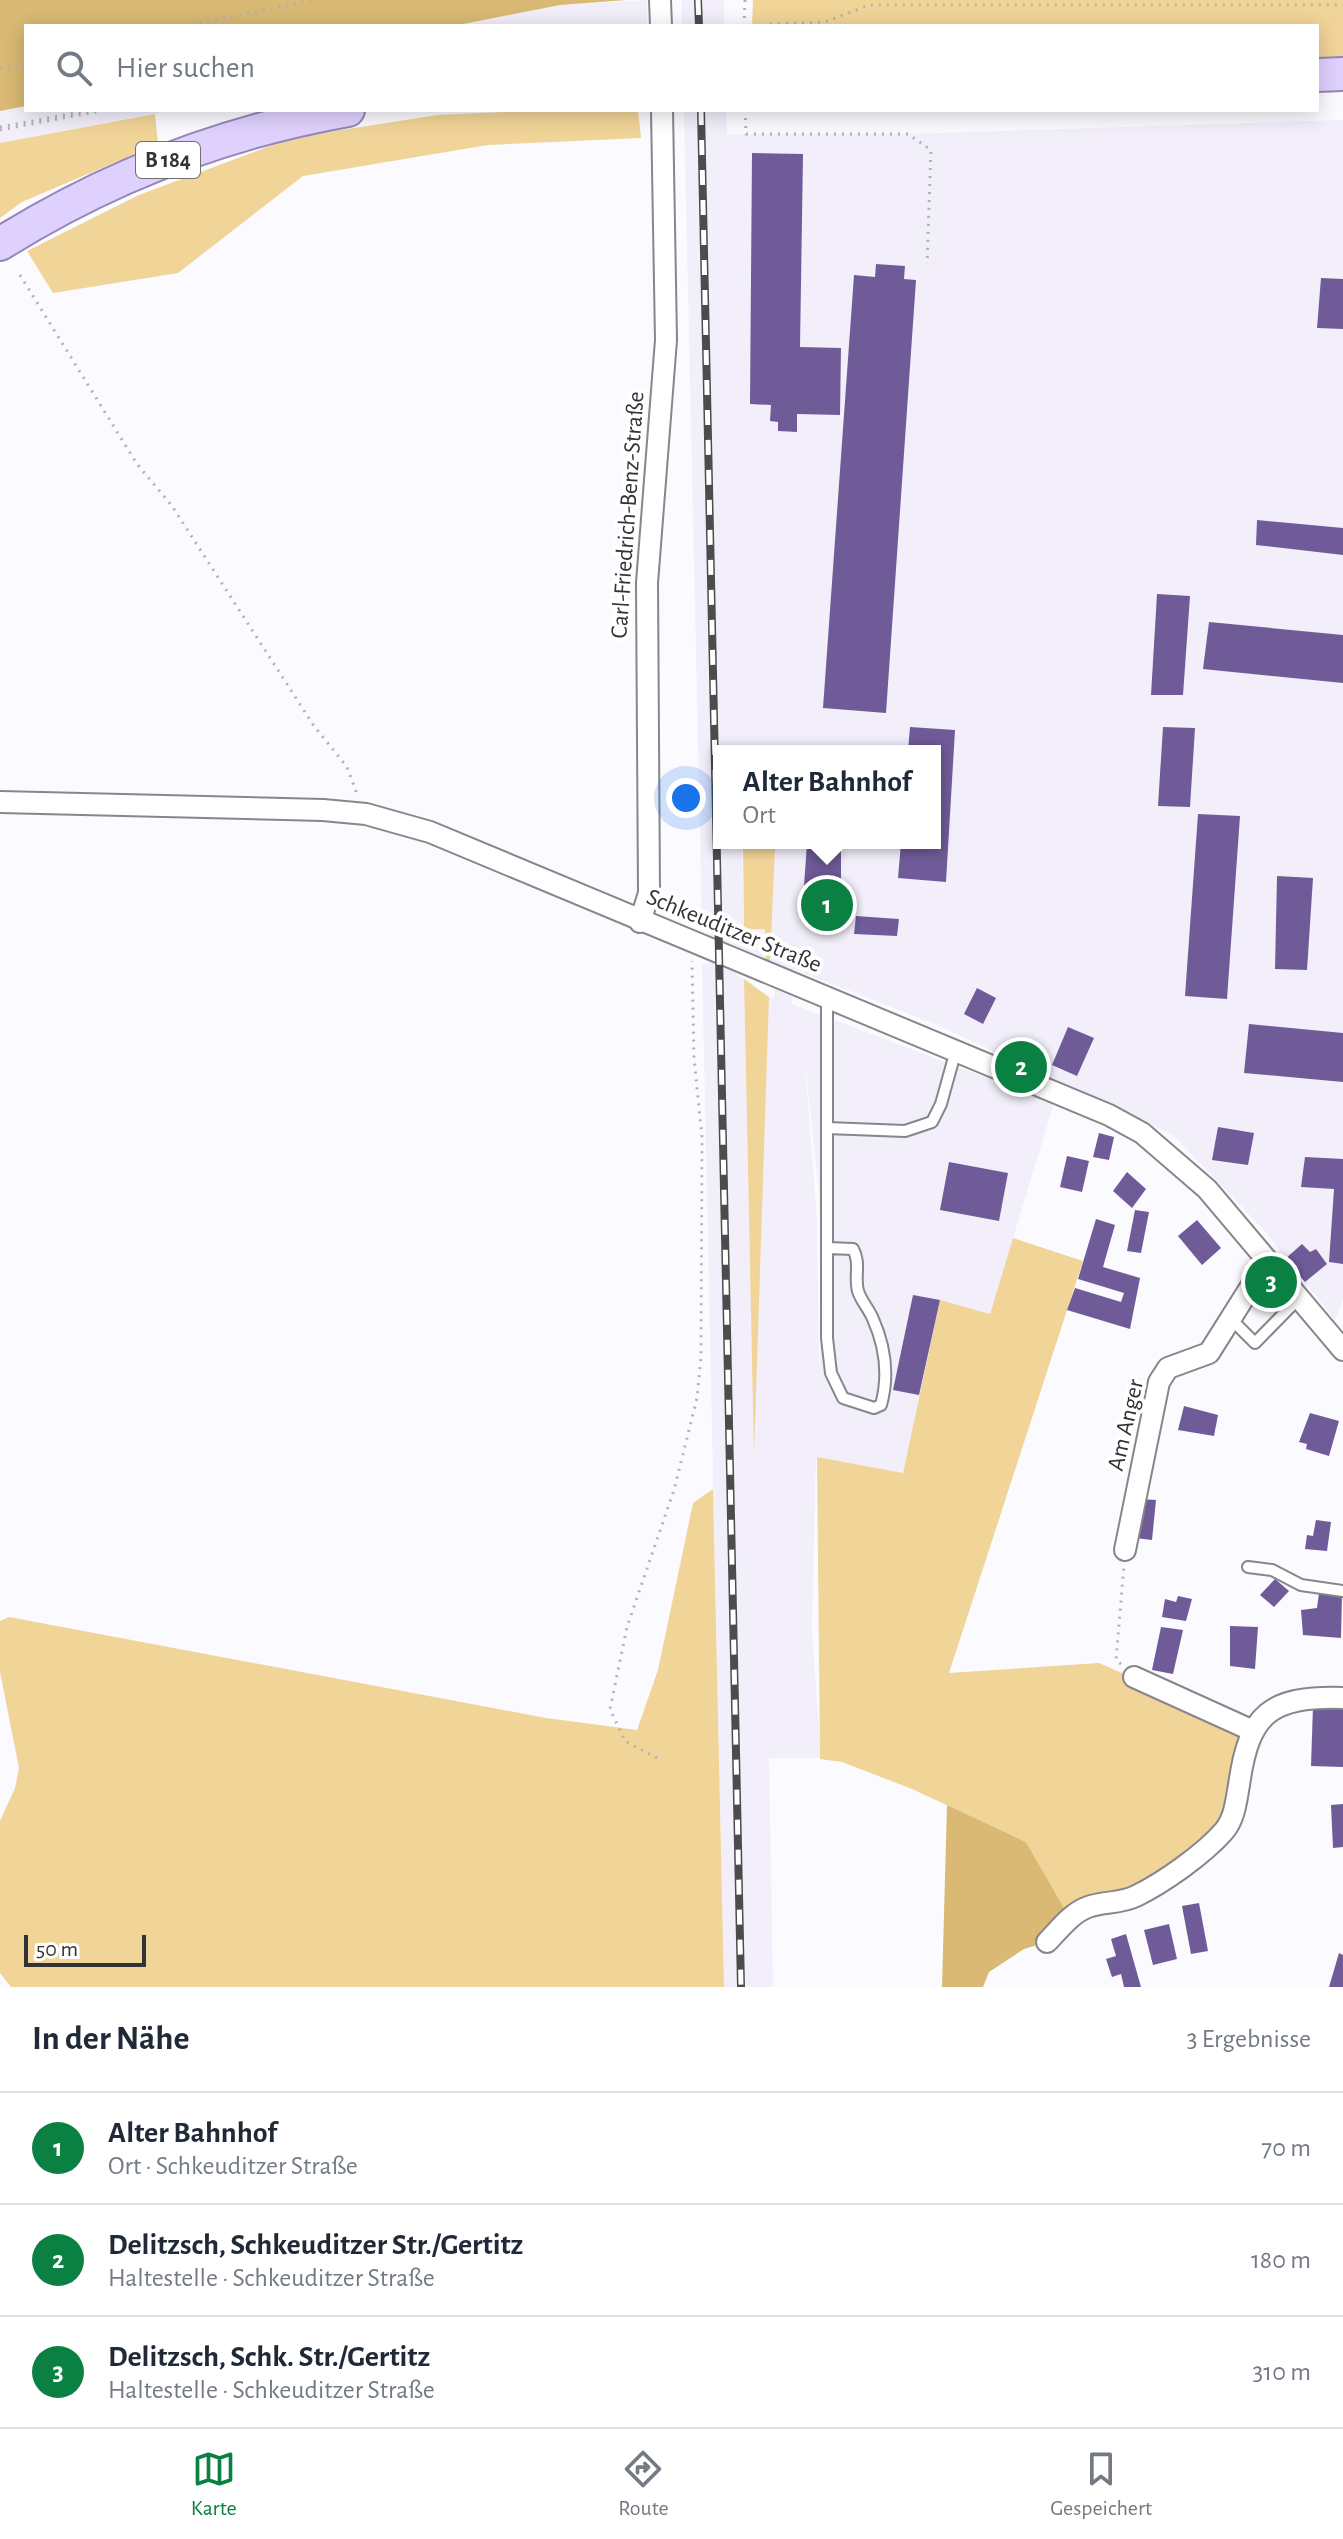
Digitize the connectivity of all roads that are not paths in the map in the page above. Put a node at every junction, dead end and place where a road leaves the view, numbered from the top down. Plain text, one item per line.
1 (660, 0) edge
2 (661, 24) edge
3 (1343, 74) edge
4 (1319, 75) edge
5 (339, 112) edge
6 (662, 112) edge
7 (0, 244) edge
8 (0, 802) edge
9 (640, 922) junction
10 (827, 997) junction
11 (956, 1050) junction
12 (827, 1128) junction
13 (828, 1248) junction
14 (1267, 1261) junction
15 (1297, 1300) junction
16 (1231, 1319) junction
17 (1343, 1350) edge
18 (1125, 1550) road end
19 (1248, 1567) dead end
20 (1343, 1591) edge
21 (1134, 1677) road end
22 (1343, 1698) edge
23 (1251, 1730) junction
24 (1047, 1942) dead end

1 - 2 street
3 - 4 main road
5 - 7 main road, B 184
6 - 9 street, Carl-Friedrich-Benz-Straße
8 - 9 street, Schkeuditzer Straße
9 - 10 street, Schkeuditzer Straße
10 - 11 street, Schkeuditzer Straße
10 - 12 lane
11 - 12 lane
11 - 14 street, Schkeuditzer Straße
12 - 13 lane
13 - 13 lane
14 - 15 street, Schkeuditzer Straße
14 - 16 street, Am Anger
15 - 16 lane
15 - 17 street, Schkeuditzer Straße
16 - 18 street, Am Anger
19 - 20 lane
21 - 23 street
22 - 23 street
23 - 24 street

